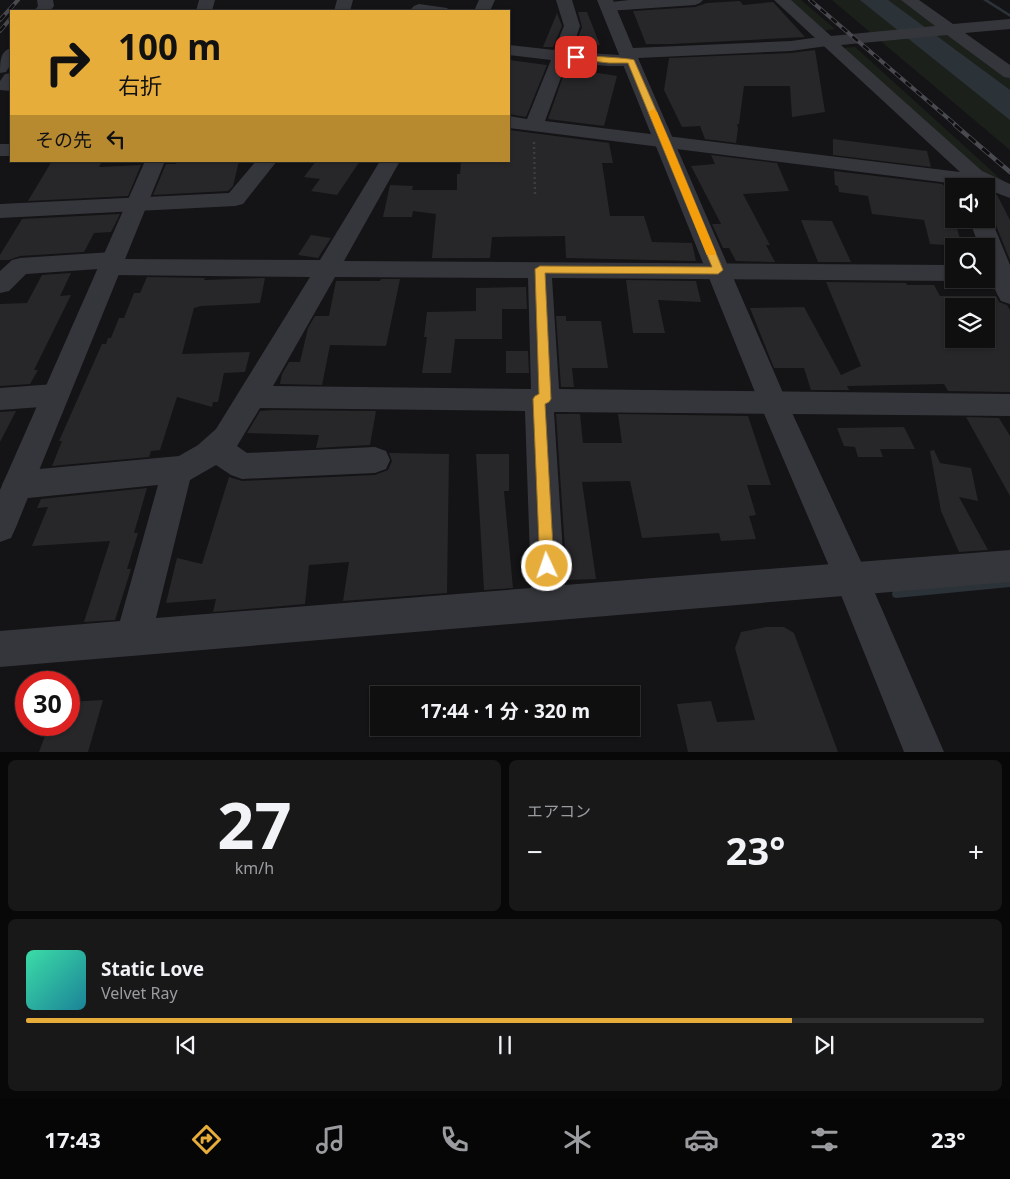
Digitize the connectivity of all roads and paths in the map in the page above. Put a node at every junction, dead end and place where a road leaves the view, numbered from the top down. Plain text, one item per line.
1 (564, 0) edge
2 (695, 0) edge
3 (782, 0) edge
4 (909, 0) edge
5 (606, 3) edge
6 (419, 9) dead end
7 (430, 10) edge
8 (1010, 24) edge
9 (947, 30) junction
10 (827, 42) junction
11 (510, 50) edge
12 (10, 54) edge
13 (560, 56) junction
14 (629, 57) junction
15 (0, 68) edge
16 (1010, 73) edge
17 (510, 122) edge
18 (534, 125) junction
19 (666, 142) junction
20 (155, 162) edge
21 (265, 162) edge
22 (389, 162) edge
23 (953, 178) edge
24 (967, 178) edge
25 (995, 188) edge
26 (1010, 192) edge
27 (535, 194) dead end
28 (137, 203) junction
29 (0, 211) edge
30 (983, 228) edge
31 (111, 264) junction
32 (327, 268) junction
33 (540, 269) junction
34 (718, 270) junction
35 (945, 273) edge
36 (1002, 279) edge
37 (0, 285) edge
38 (55, 395) junction
39 (252, 396) junction
40 (0, 399) edge
41 (542, 399) junction
42 (773, 402) junction
43 (1010, 405) edge
44 (215, 448) junction
45 (375, 460) dead end
46 (177, 470) junction
47 (6, 509) edge
48 (1010, 566) edge
49 (852, 580) junction
50 (549, 603) junction
51 (133, 638) junction
52 (0, 649) edge
53 (924, 752) edge

1 - 13 street
2 - 5 street
3 - 10 street
4 - 9 street
5 - 14 street
6 - 7 street
8 - 9 street
9 - 10 street
9 - 16 street
10 - 14 street
10 - 24 street
11 - 13 street
12 - 15 street
13 - 14 street
13 - 18 street
14 - 19 street
17 - 18 street
18 - 19 street
18 - 27 path
19 - 23 street
19 - 34 street
20 - 28 street
21 - 28 street
22 - 32 street
25 - 26 street
28 - 29 street
28 - 31 street
30 - 36 street
31 - 32 street
31 - 37 street
31 - 38 street
32 - 33 street
32 - 39 street
33 - 34 street
33 - 41 street
34 - 35 street
34 - 42 street
38 - 40 street
38 - 47 street
39 - 41 street
39 - 44 street
41 - 42 street
41 - 50 street
42 - 43 street
42 - 49 street
44 - 45 street
44 - 46 street
46 - 47 street
46 - 51 street
48 - 49 street
49 - 50 street
49 - 53 street
50 - 51 street
51 - 52 street

